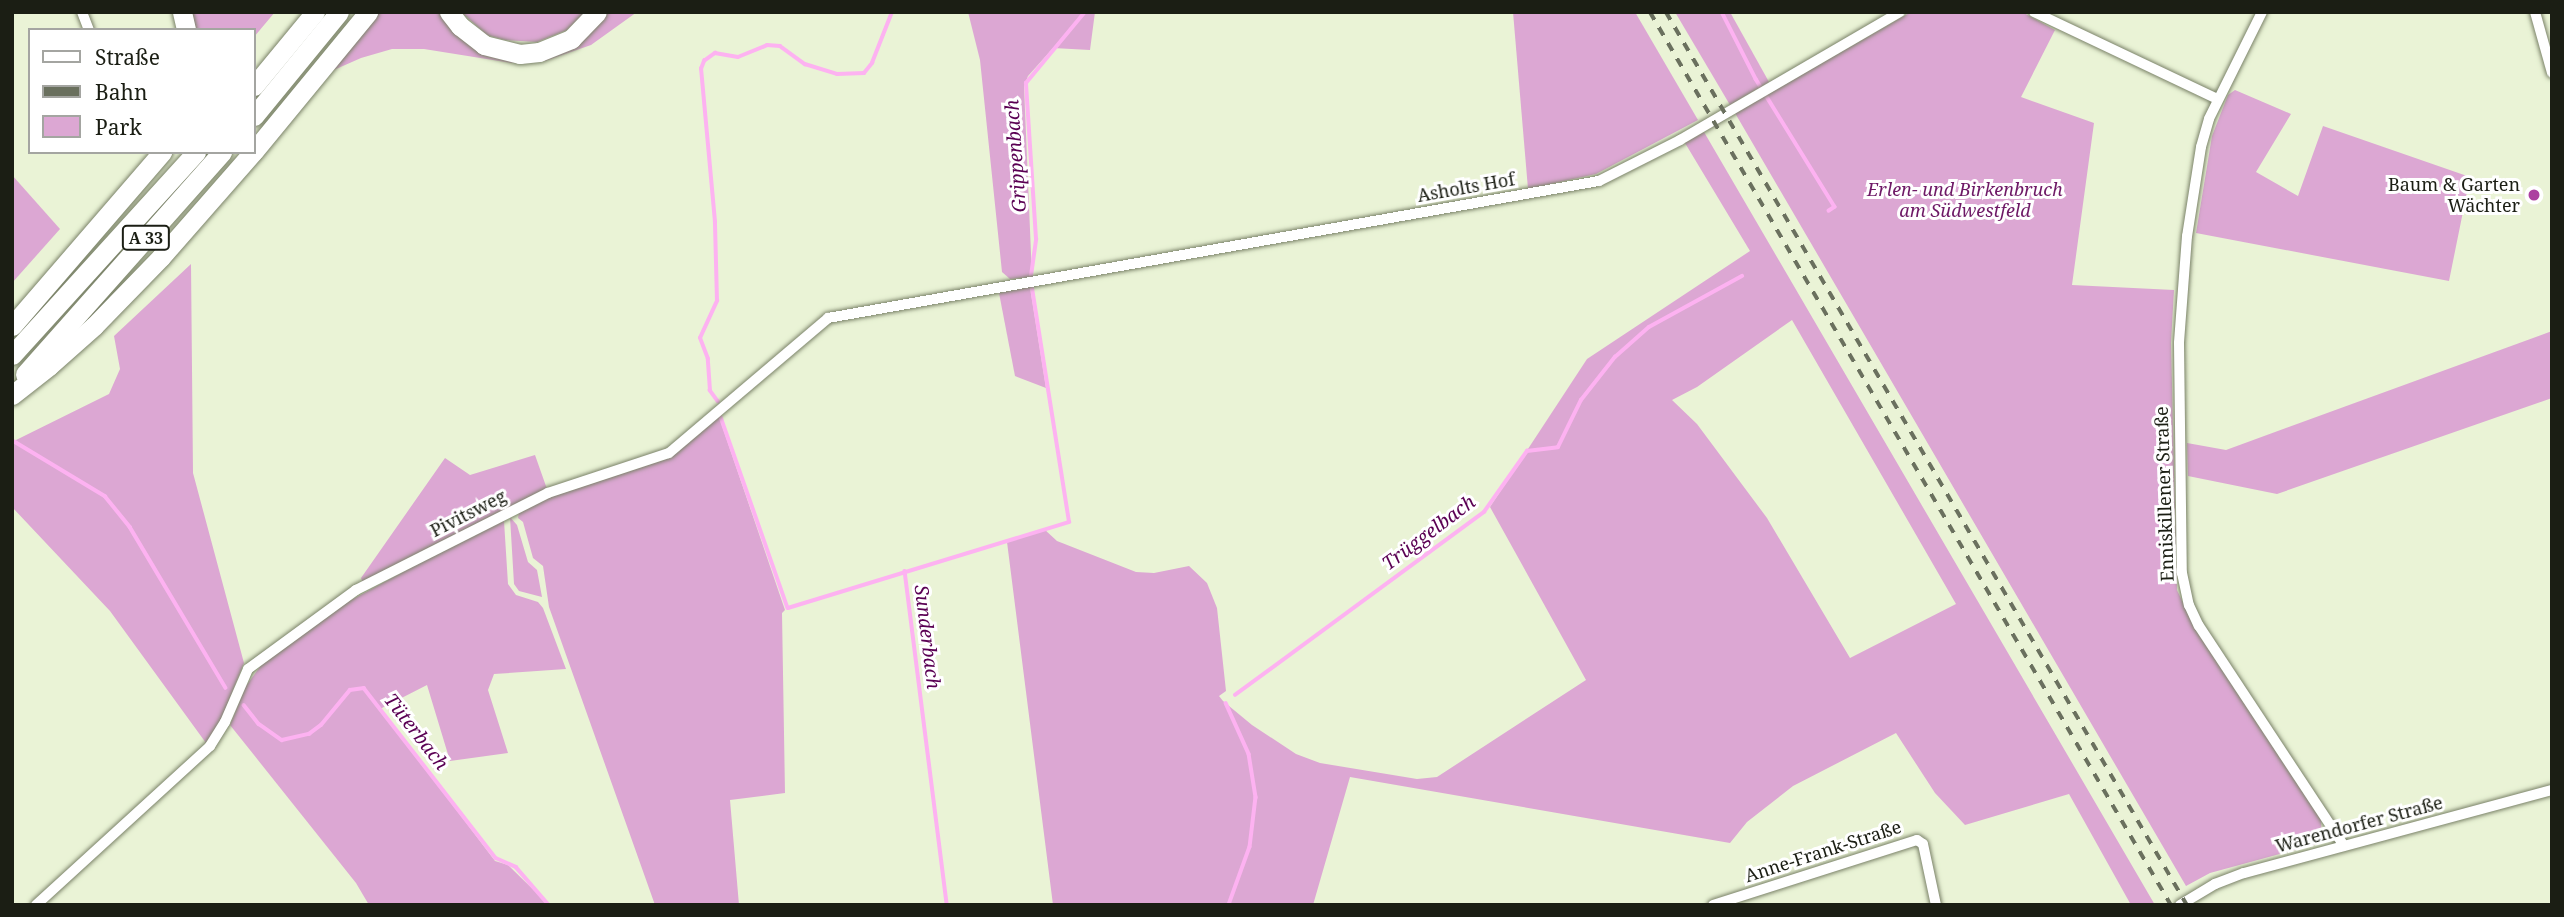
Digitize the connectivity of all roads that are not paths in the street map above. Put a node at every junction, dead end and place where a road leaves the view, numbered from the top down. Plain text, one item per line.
1 (314, 12) edge
2 (339, 12) edge
3 (368, 12) edge
4 (449, 12) edge
5 (597, 12) edge
6 (1900, 12) edge
7 (2034, 12) edge
8 (2262, 12) edge
9 (2535, 12) edge
10 (2552, 73) edge
11 (256, 84) edge
12 (2217, 99) junction
13 (256, 114) edge
14 (256, 148) edge
15 (160, 154) edge
16 (194, 154) edge
17 (220, 154) edge
18 (251, 154) edge
19 (999, 287) joint
20 (12, 326) edge
21 (12, 355) edge
22 (12, 389) edge
23 (12, 395) edge
24 (2552, 790) edge
25 (2344, 846) junction
26 (36, 905) edge
27 (1713, 905) edge
28 (1936, 905) edge
29 (2180, 905) edge

1 - 11 highway
2 - 13 highway
3 - 14 highway
4 - 5 highway
6 - 19 street, Asholts Hof
7 - 12 street
8 - 12 street, Enniskillener Straße
9 - 10 street
12 - 25 street, Enniskillener Straße
15 - 20 highway
16 - 21 highway, A 33
17 - 22 highway, A 33
18 - 23 highway
19 - 26 street, Pivitsweg
24 - 25 street, Warendorfer Straße
25 - 29 street, Warendorfer Straße
27 - 28 street, Anne-Frank-Straße

